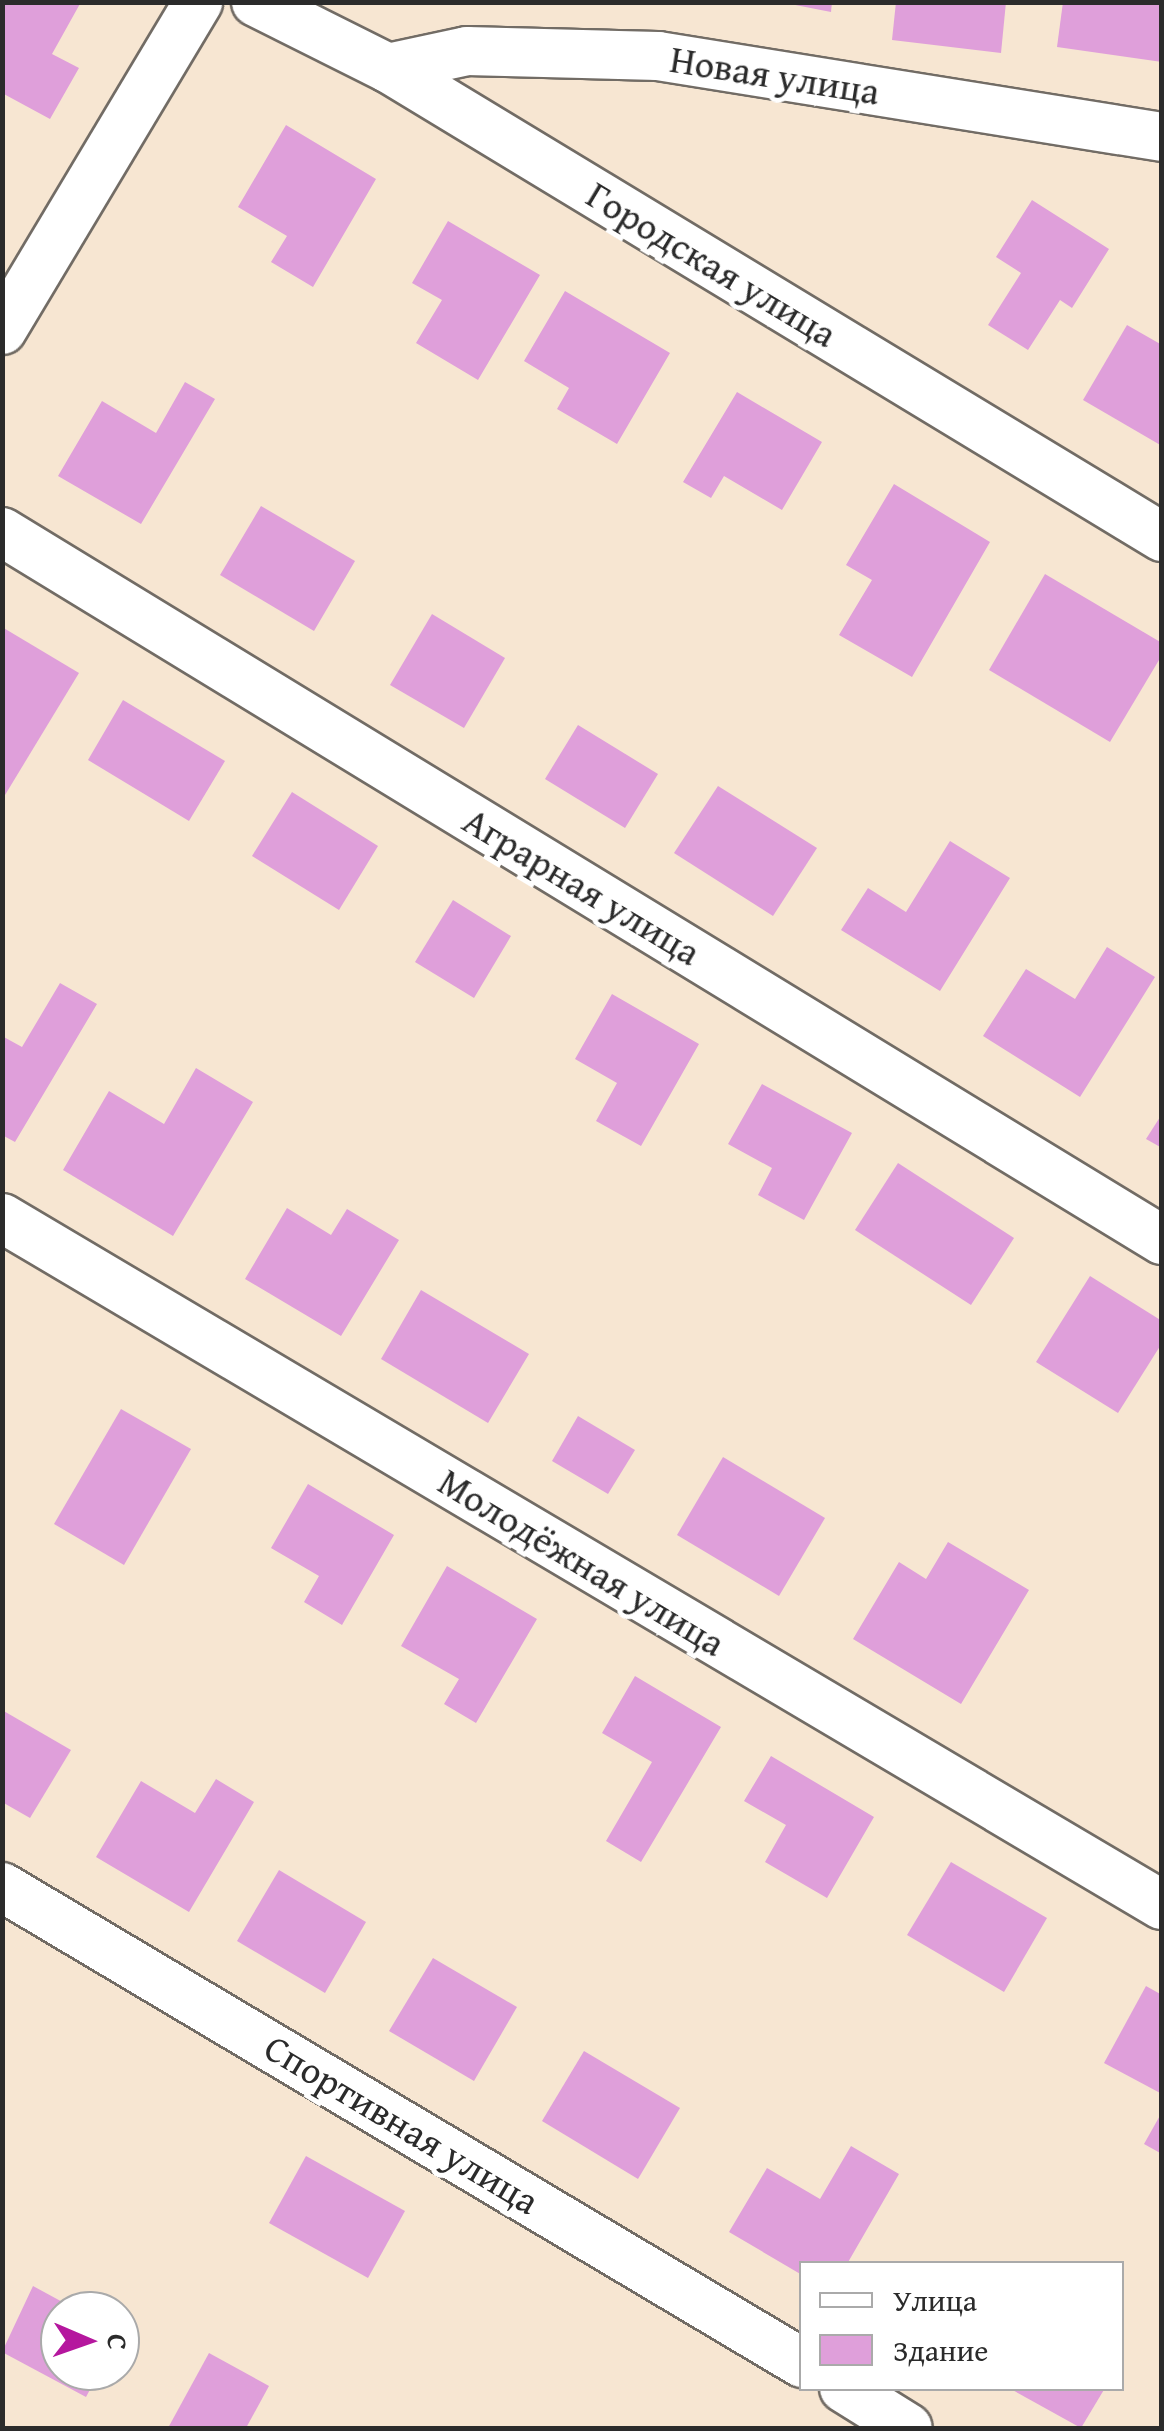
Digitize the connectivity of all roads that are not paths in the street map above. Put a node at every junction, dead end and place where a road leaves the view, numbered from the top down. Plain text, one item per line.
1 (198, 2) edge
2 (256, 2) edge
3 (388, 68) junction
4 (1162, 137) edge
5 (2, 330) edge
6 (2, 532) edge
7 (1162, 537) edge
8 (2, 1218) edge
9 (1162, 1240) edge
10 (2, 1887) edge
11 (1162, 1905) edge
12 (799, 2361) edge
13 (849, 2391) edge
14 (908, 2428) edge

1 - 5 street
2 - 3 street, Городская улица
3 - 4 street, Новая улица
3 - 7 street, Городская улица
6 - 9 street, Аграрная улица
8 - 11 street, Молодёжная улица
10 - 12 street, Спортивная улица
13 - 14 street

